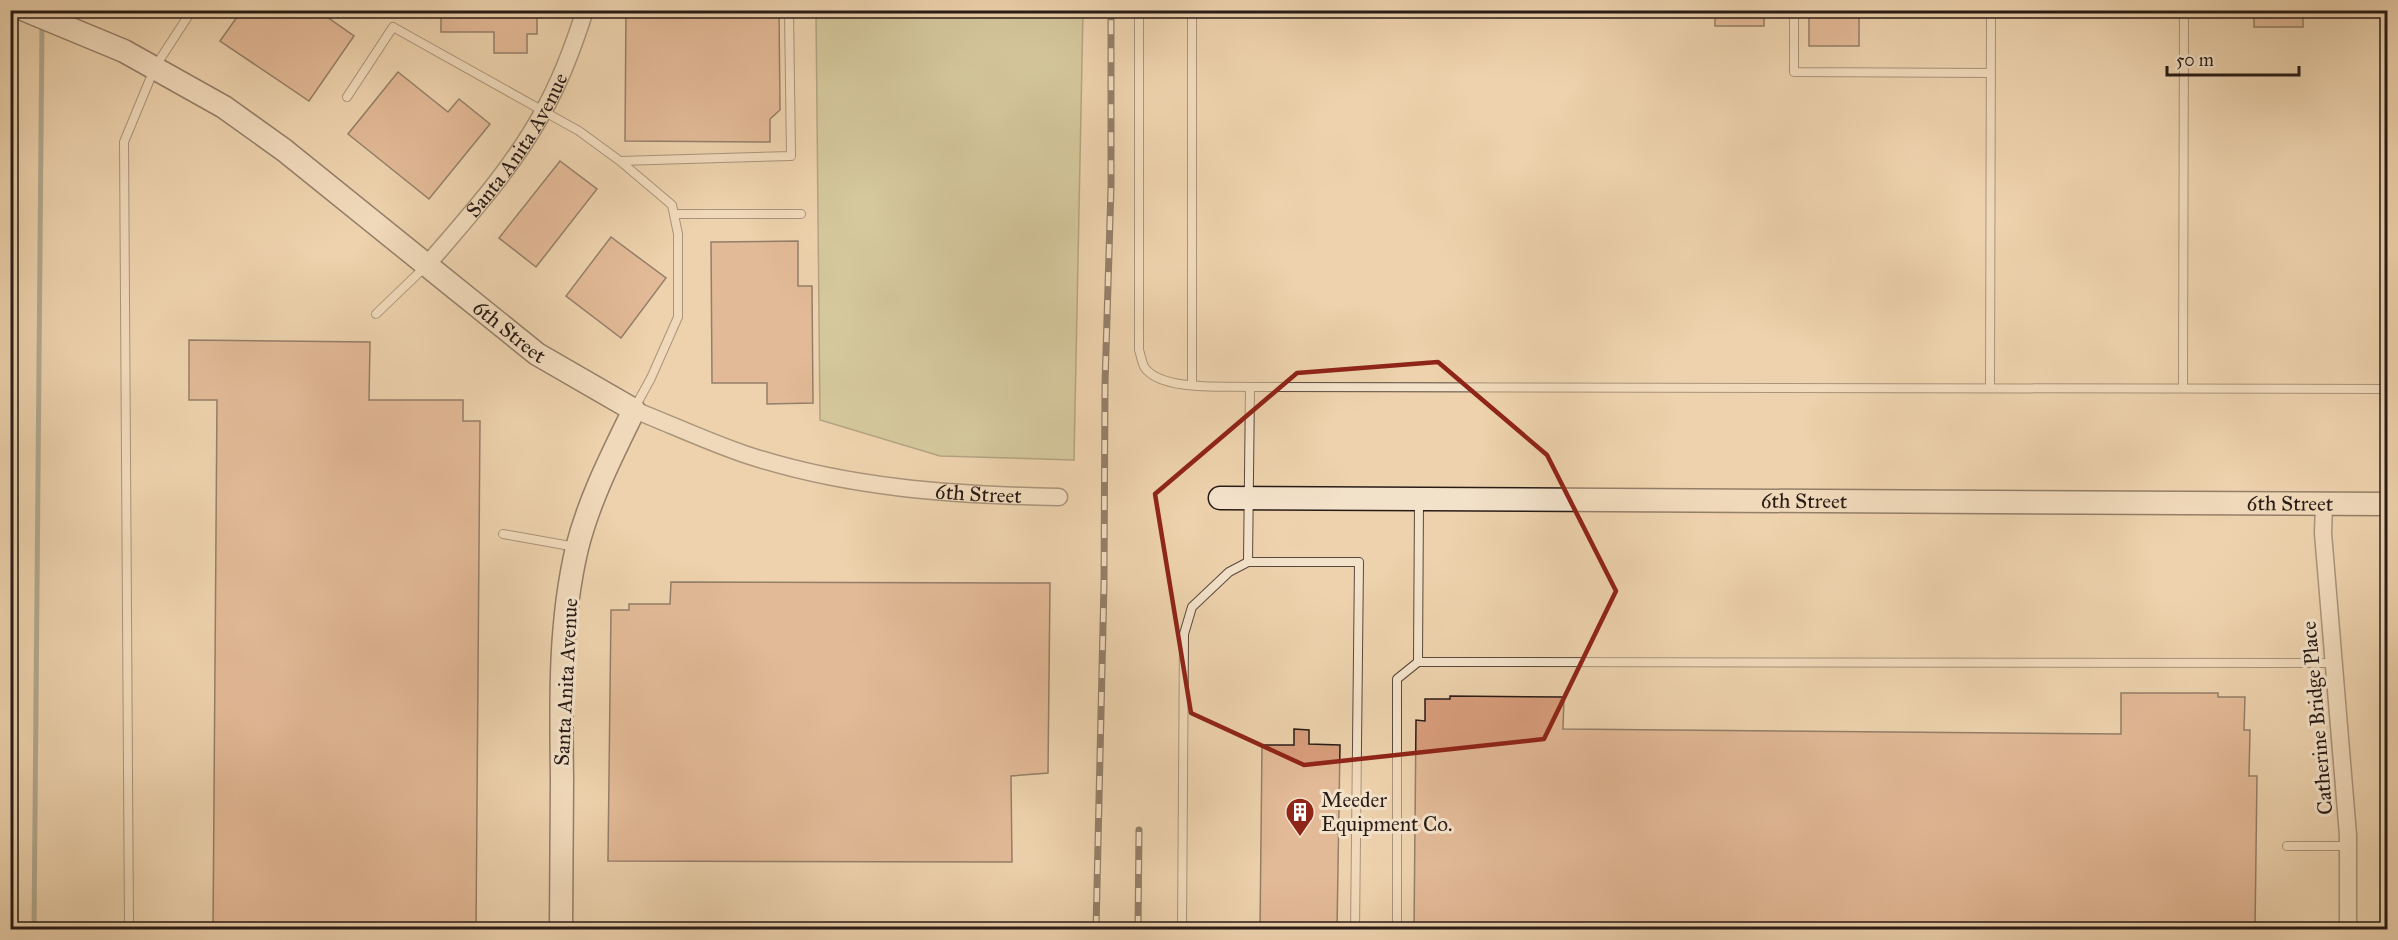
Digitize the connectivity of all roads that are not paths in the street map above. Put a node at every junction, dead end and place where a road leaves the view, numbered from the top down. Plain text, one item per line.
1 (25, 10) edge
2 (192, 10) edge
3 (585, 10) edge
4 (789, 10) edge
5 (1139, 10) edge
6 (1192, 10) edge
7 (1794, 10) edge
8 (1991, 10) edge
9 (2184, 10) edge
10 (155, 67) junction
11 (1990, 73) junction
12 (347, 97) dead end
13 (543, 112) junction
14 (620, 161) junction
15 (674, 214) junction
16 (801, 214) dead end
17 (426, 266) junction
18 (376, 314) dead end
19 (1192, 385) junction
20 (1250, 387) junction
21 (1990, 388) junction
22 (2183, 388) junction
23 (2388, 389) edge
24 (634, 410) junction
25 (1059, 497) dead end
26 (1220, 498) dead end
27 (1249, 498) junction
28 (1419, 499) junction
29 (2324, 504) junction
30 (2388, 504) edge
31 (503, 534) dead end
32 (578, 547) junction
33 (1248, 562) junction
34 (1418, 662) junction
35 (2335, 663) junction
36 (2287, 846) dead end
37 (2348, 846) junction
38 (852, 928) dead end
39 (129, 930) edge
40 (561, 930) edge
41 (761, 930) edge
42 (1182, 930) edge
43 (1355, 930) edge
44 (1397, 930) edge
45 (2348, 930) edge

1 - 10 street, 6th Street
2 - 10 lane
3 - 13 street, Santa Anita Avenue
4 - 14 lane
5 - 19 lane
6 - 19 lane
7 - 11 lane
8 - 11 lane
9 - 22 lane
10 - 17 street, 6th Street
10 - 39 lane
11 - 21 lane
12 - 13 lane
13 - 14 lane
13 - 17 street, Santa Anita Avenue
14 - 15 lane
15 - 16 lane
15 - 24 lane
17 - 18 lane
17 - 24 street, 6th Street
19 - 20 lane
20 - 21 lane
20 - 27 lane
21 - 22 lane
22 - 23 lane
24 - 25 street, 6th Street
24 - 32 street, Santa Anita Avenue
26 - 27 street, 6th Street
27 - 28 street, 6th Street
27 - 33 lane
28 - 29 street, 6th Street
28 - 34 lane
29 - 30 street, 6th Street
29 - 35 street, Catherine Bridge Place
31 - 32 lane
32 - 40 street, Santa Anita Avenue
33 - 42 lane
33 - 43 lane
34 - 35 lane
34 - 44 lane
35 - 37 street, Catherine Bridge Place
36 - 37 lane
37 - 45 street, Catherine Bridge Place
38 - 41 lane

